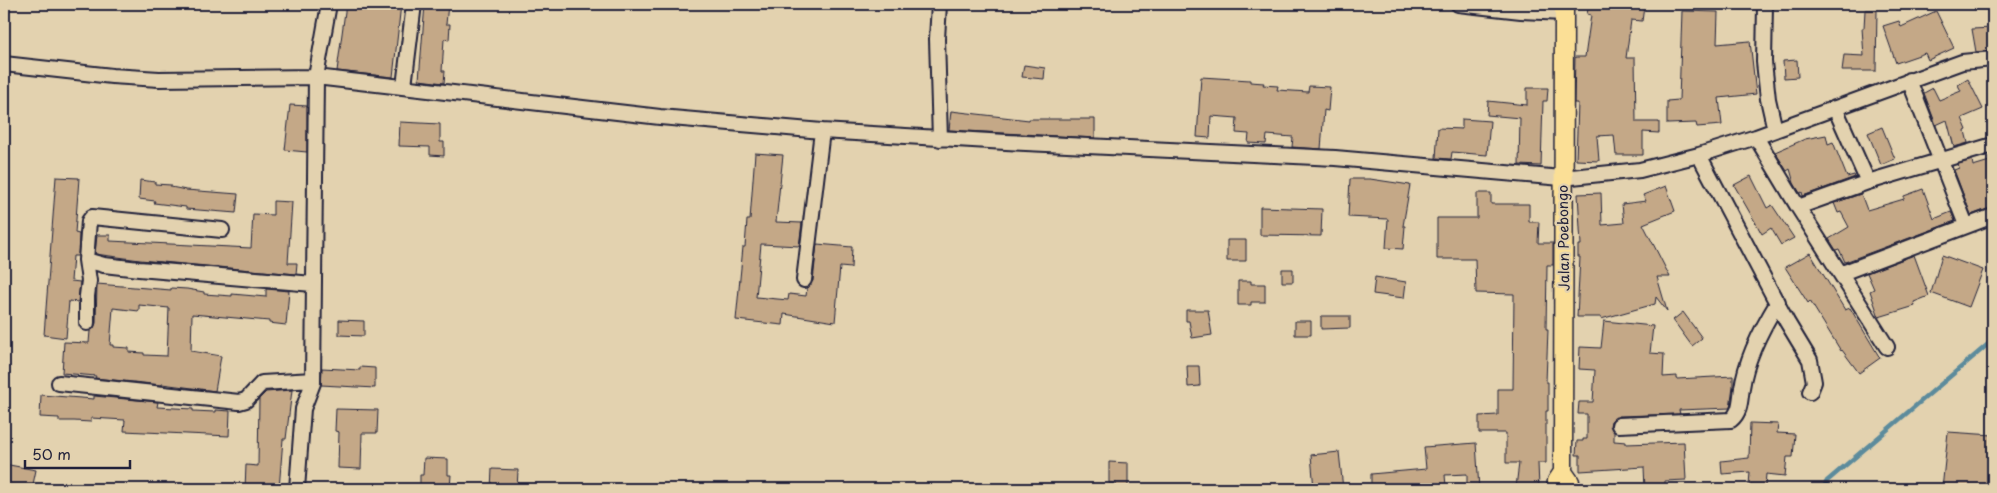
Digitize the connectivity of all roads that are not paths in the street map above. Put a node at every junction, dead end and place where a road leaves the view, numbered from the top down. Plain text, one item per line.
1 (329, 4) edge
2 (414, 4) edge
3 (939, 4) edge
4 (1458, 4) edge
5 (1765, 4) edge
6 (1564, 8) edge
7 (1993, 59) edge
8 (4, 64) edge
9 (316, 77) junction
10 (1909, 80) junction
11 (404, 86) junction
12 (1835, 108) junction
13 (1775, 130) junction
14 (822, 131) junction
15 (1756, 137) junction
16 (940, 139) junction
17 (1993, 145) edge
18 (1699, 155) junction
19 (1940, 160) junction
20 (1562, 178) junction
21 (1868, 182) junction
22 (1798, 207) junction
23 (1993, 216) edge
24 (1966, 225) junction
25 (222, 230) dead end
26 (86, 260) junction
27 (1842, 273) junction
28 (804, 280) dead end
29 (313, 284) junction
30 (1778, 302) junction
31 (87, 323) dead end
32 (1888, 347) dead end
33 (313, 380) junction
34 (59, 382) dead end
35 (1810, 392) dead end
36 (1620, 425) dead end
37 (1563, 472) junction
38 (297, 489) edge
39 (1556, 489) edge
40 (1570, 489) edge

1 - 9 street
2 - 11 street
3 - 16 street
4 - 6 street
5 - 13 street
6 - 20 main road, Jalan Poebongo
7 - 10 street
8 - 9 street
9 - 11 street
9 - 29 street
10 - 12 street
10 - 19 street
11 - 14 street
12 - 13 street
12 - 21 street
13 - 15 street
14 - 16 street
14 - 28 street
15 - 18 street
15 - 22 street
16 - 20 street
17 - 19 street
18 - 20 street
18 - 30 street
19 - 21 street
19 - 24 street
20 - 37 main road, Jalan Poebongo
21 - 22 street
22 - 27 street
23 - 24 street
24 - 27 street
25 - 26 street
26 - 29 street
26 - 31 street
27 - 32 street
29 - 33 street
30 - 35 street
30 - 36 street
33 - 34 street
33 - 38 street
37 - 39 main road, Jalan Poebongo
37 - 40 main road, Jalan Poebongo

